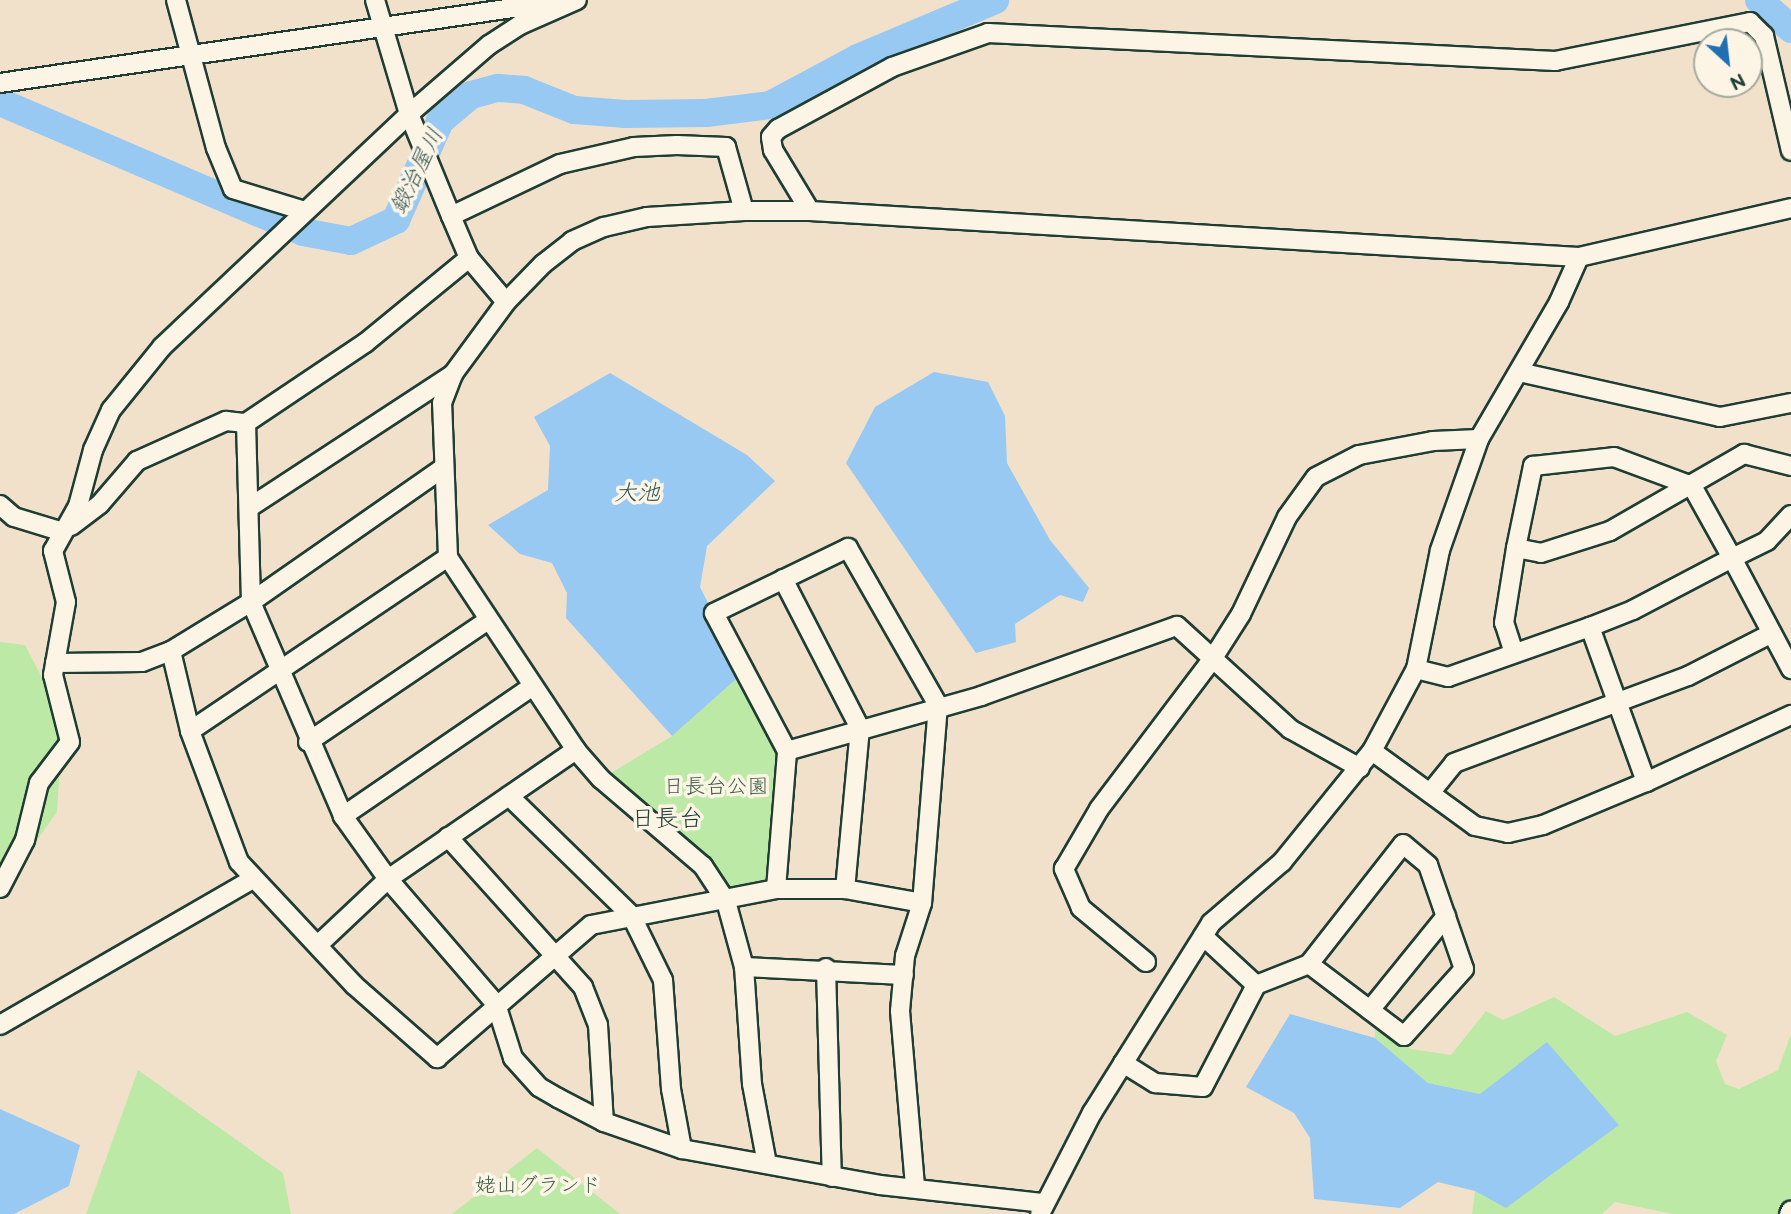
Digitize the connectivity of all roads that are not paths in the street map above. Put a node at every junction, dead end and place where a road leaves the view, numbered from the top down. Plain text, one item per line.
1 (176, 0) edge
2 (375, 0) edge
3 (567, 0) edge
4 (577, 0) edge
5 (383, 26) junction
6 (191, 53) junction
7 (0, 83) edge
8 (409, 114) junction
9 (1791, 151) edge
10 (1791, 208) edge
11 (305, 211) junction
12 (744, 211) junction
13 (810, 211) junction
14 (451, 216) junction
15 (1579, 257) junction
16 (469, 258) junction
17 (506, 302) junction
18 (1519, 372) junction
19 (453, 374) junction
20 (1791, 403) edge
21 (246, 423) junction
22 (1479, 439) junction
23 (1791, 466) edge
24 (442, 469) junction
25 (1692, 485) junction
26 (0, 505) edge
27 (250, 508) junction
28 (1791, 515) edge
29 (63, 532) junction
30 (1516, 548) junction
31 (448, 557) junction
32 (1732, 558) junction
33 (783, 579) junction
34 (251, 602) junction
35 (488, 620) junction
36 (1590, 627) junction
37 (1772, 633) junction
38 (170, 651) junction
39 (1514, 653) junction
40 (1213, 658) junction
41 (55, 663) junction
42 (1416, 668) junction
43 (1791, 669) edge
44 (281, 671) junction
45 (533, 686) junction
46 (937, 705) junction
47 (1617, 705) junction
48 (1791, 715) edge
49 (860, 728) junction
50 (190, 731) junction
51 (308, 742) junction
52 (576, 750) junction
53 (787, 751) junction
54 (1372, 751) junction
55 (1360, 768) junction
56 (1646, 782) junction
57 (1430, 793) junction
58 (509, 796) junction
59 (343, 816) junction
60 (448, 837) junction
61 (388, 879) junction
62 (251, 880) junction
63 (0, 888) edge
64 (845, 888) junction
65 (776, 889) junction
66 (726, 901) junction
67 (922, 903) junction
68 (631, 915) junction
69 (1446, 916) junction
70 (1203, 936) junction
71 (318, 945) junction
72 (556, 951) junction
73 (1146, 962) dead end
74 (1309, 964) junction
75 (744, 967) junction
76 (826, 968) junction
77 (904, 975) junction
78 (1256, 985) junction
79 (496, 1004) junction
80 (1370, 1010) junction
81 (0, 1026) edge
82 (1123, 1063) junction
83 (604, 1122) junction
84 (682, 1149) junction
85 (767, 1164) junction
86 (832, 1177) junction
87 (915, 1187) junction
88 (1041, 1208) edge

1 - 6 street
2 - 5 street
3 - 5 street
4 - 8 street
5 - 6 street
5 - 8 street
6 - 7 street
6 - 11 street
8 - 11 street
8 - 14 street
9 - 13 street
10 - 15 street
11 - 29 street
12 - 13 street
12 - 14 street
12 - 17 street
13 - 15 street
14 - 16 street
15 - 18 street
16 - 17 street
16 - 21 street
17 - 19 street
18 - 20 street
18 - 22 street
19 - 24 street
19 - 27 street
21 - 27 street
21 - 29 street
22 - 40 street
22 - 42 street
23 - 25 street
24 - 31 street
24 - 34 street
25 - 30 street
25 - 30 street
25 - 32 street
26 - 29 street
27 - 34 street
28 - 32 street
29 - 41 street
30 - 39 street
31 - 35 street
31 - 44 street
32 - 36 street
32 - 37 street
33 - 46 street
33 - 49 street
33 - 53 street
34 - 38 street
34 - 44 street
35 - 45 street
35 - 51 street
36 - 39 street
36 - 47 street
37 - 43 street
37 - 47 street
38 - 41 street
38 - 50 street
39 - 42 street
40 - 46 street
40 - 55 street
40 - 73 street
41 - 63 street
42 - 54 street
44 - 50 street
44 - 51 street
45 - 52 street
45 - 59 street
46 - 49 street
46 - 67 street
47 - 56 street
47 - 57 street
48 - 56 street
49 - 53 street
49 - 64 street
50 - 62 street
51 - 59 street
52 - 58 street
52 - 66 street
53 - 65 street
54 - 55 street
54 - 57 street
55 - 70 street
56 - 57 street
58 - 60 street
58 - 68 street
59 - 61 street
60 - 61 street
60 - 72 street
61 - 71 street
61 - 79 street
62 - 71 street
62 - 81 street
64 - 65 street
64 - 67 street
65 - 66 street
66 - 68 street
66 - 75 street
67 - 77 street
68 - 72 street
68 - 84 street
69 - 74 street
69 - 80 street
69 - 80 street
70 - 78 street
70 - 82 street
71 - 79 street
72 - 79 street
72 - 83 street
74 - 78 street
74 - 80 street
75 - 76 street
75 - 85 street
76 - 77 street
76 - 86 street
77 - 87 street
78 - 82 street
79 - 83 street
82 - 88 street
83 - 84 street
84 - 85 street
85 - 86 street
86 - 87 street
87 - 88 street

